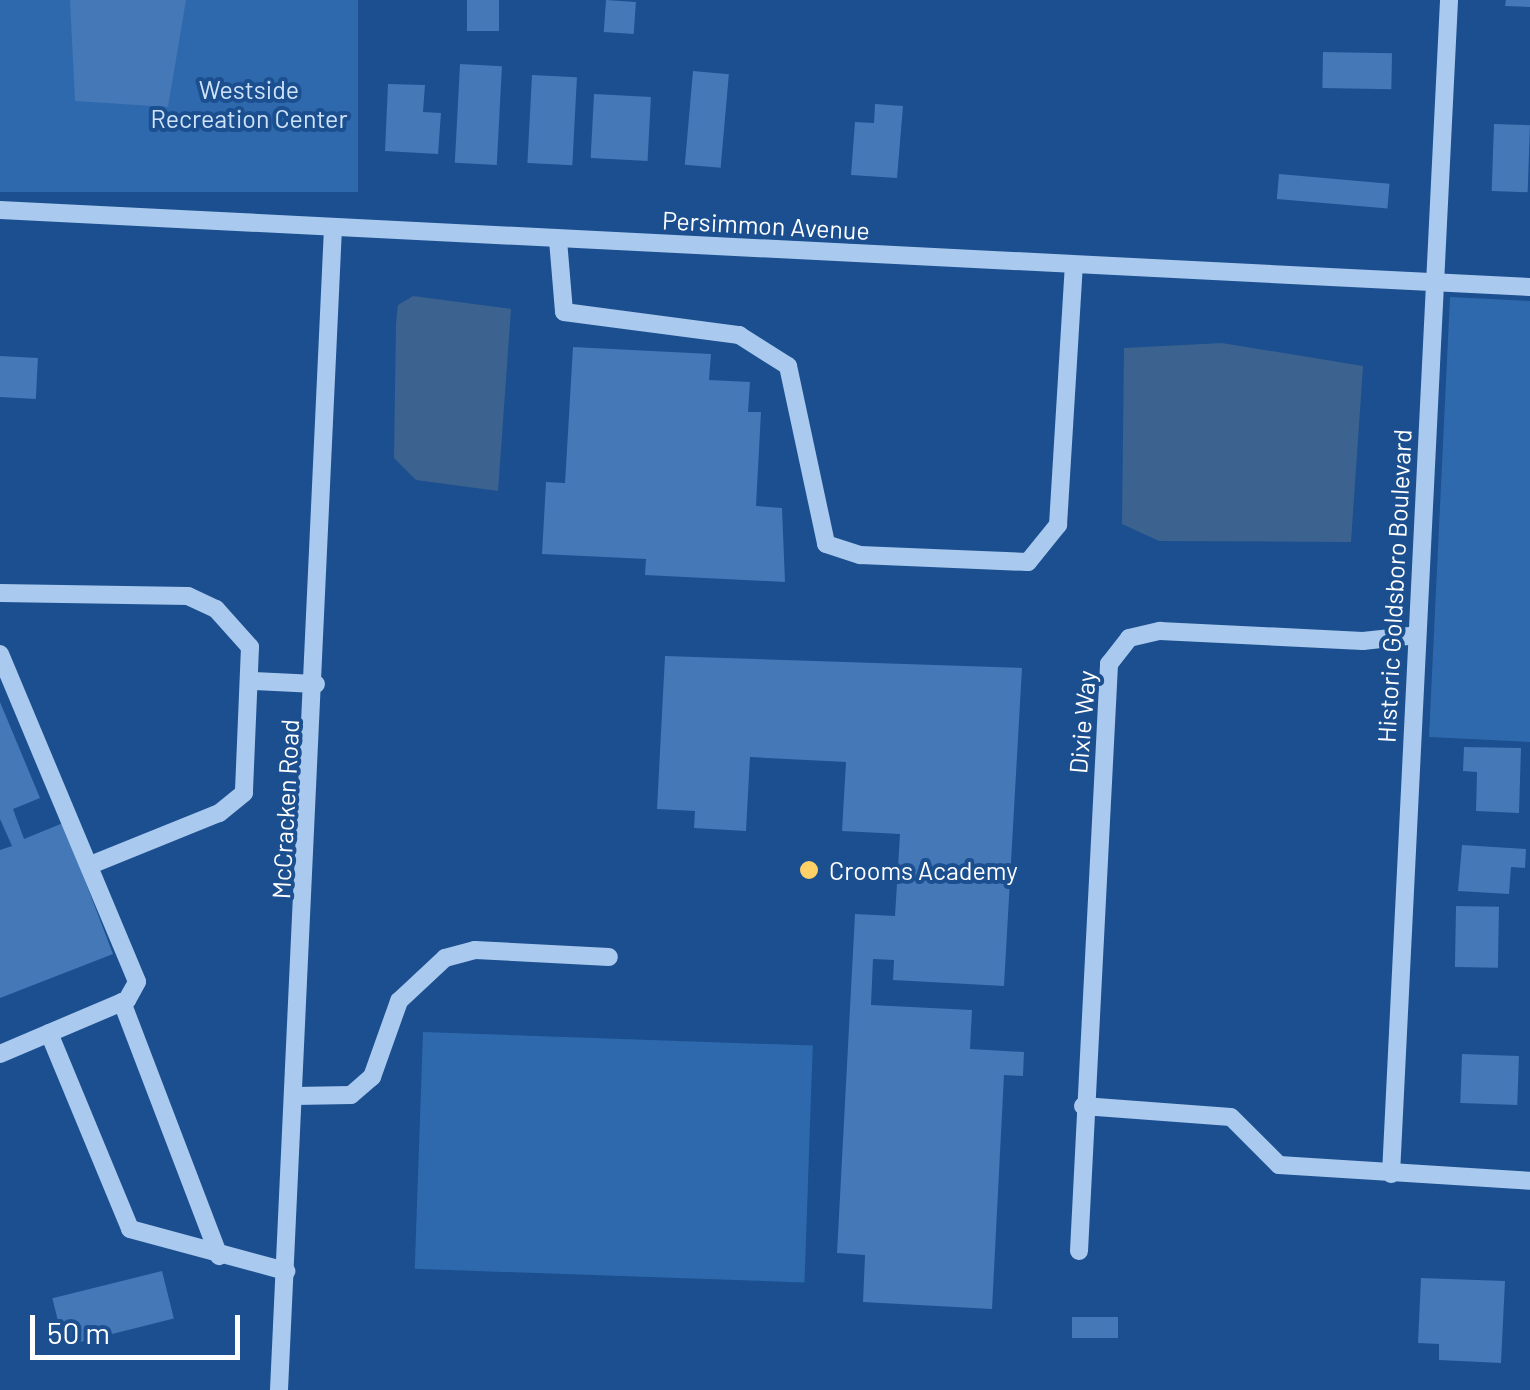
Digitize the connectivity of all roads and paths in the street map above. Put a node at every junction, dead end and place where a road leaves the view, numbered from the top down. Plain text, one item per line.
1 (1448, 0) edge
2 (0, 210) edge
3 (334, 229) junction
4 (558, 240) junction
5 (1074, 264) junction
6 (1434, 282) junction
7 (1530, 287) edge
8 (0, 592) edge
9 (1417, 635) junction
10 (0, 654) edge
11 (252, 680) junction
12 (316, 684) junction
13 (90, 866) junction
14 (609, 957) dead end
15 (122, 1002) junction
16 (49, 1033) junction
17 (0, 1054) edge
18 (296, 1096) junction
19 (1083, 1106) junction
20 (1391, 1174) junction
21 (1530, 1181) edge
22 (1079, 1250) dead end
23 (219, 1256) junction
24 (286, 1271) junction
25 (279, 1390) edge

1 - 6 street, Historic Goldsboro Boulevard
2 - 3 street, Persimmon Avenue
3 - 4 street, Persimmon Avenue
3 - 12 street, McCracken Road
4 - 5 street, Persimmon Avenue
4 - 5 street
5 - 6 street, Persimmon Avenue
6 - 7 street, Persimmon Avenue
6 - 9 street, Historic Goldsboro Boulevard
8 - 11 street
9 - 19 street, Dixie Way
9 - 20 street, Historic Goldsboro Boulevard
10 - 13 street
11 - 12 street
11 - 13 street
12 - 18 street, McCracken Road
13 - 15 street
14 - 18 street
15 - 16 street
15 - 23 street
16 - 17 street
16 - 23 street
18 - 24 street, McCracken Road
19 - 20 street
19 - 22 street, Dixie Way
20 - 21 street
23 - 24 street
24 - 25 street, McCracken Road

